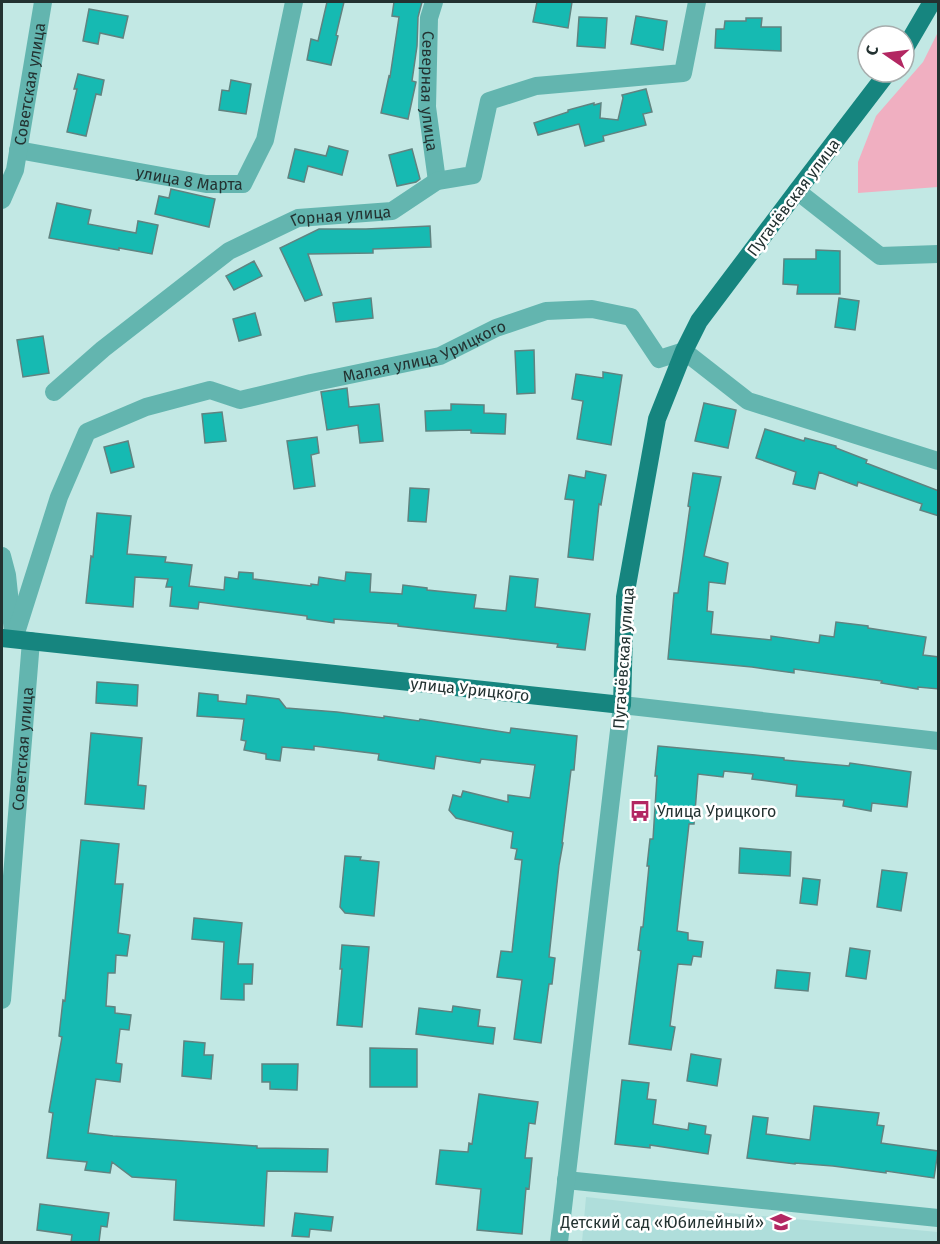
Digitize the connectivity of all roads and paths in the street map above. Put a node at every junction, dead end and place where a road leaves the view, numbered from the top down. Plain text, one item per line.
1 (43, 2) edge
2 (294, 2) edge
3 (434, 2) edge
4 (697, 2) edge
5 (932, 2) edge
6 (916, 29) edge
7 (879, 84) edge
8 (18, 150) junction
9 (438, 181) junction
10 (797, 191) junction
11 (2, 200) edge
12 (939, 254) edge
13 (684, 351) junction
14 (54, 392) dead end
15 (939, 461) edge
16 (2, 556) edge
17 (16, 640) edge
18 (622, 705) junction
19 (939, 741) edge
20 (2, 1000) edge
21 (566, 1180) junction
22 (939, 1218) edge
23 (559, 1242) edge

1 - 8 street, Советская улица
2 - 8 street, улица 8 Марта
3 - 9 street, Северная улица
4 - 9 street, Горная улица
5 - 6 main road
7 - 10 main road, Пугачёвская улица
8 - 11 street, Советская улица
9 - 14 street, Горная улица
10 - 12 street
10 - 13 main road, Пугачёвская улица
13 - 15 street
13 - 17 street, Малая улица Урицкого
13 - 18 main road, Пугачёвская улица
16 - 17 street
17 - 18 main road, улица Урицкого
17 - 20 street, Советская улица
18 - 19 street, улица Урицкого
18 - 21 street, Пугачёвская улица
21 - 22 street
21 - 23 street, Пугачёвская улица

